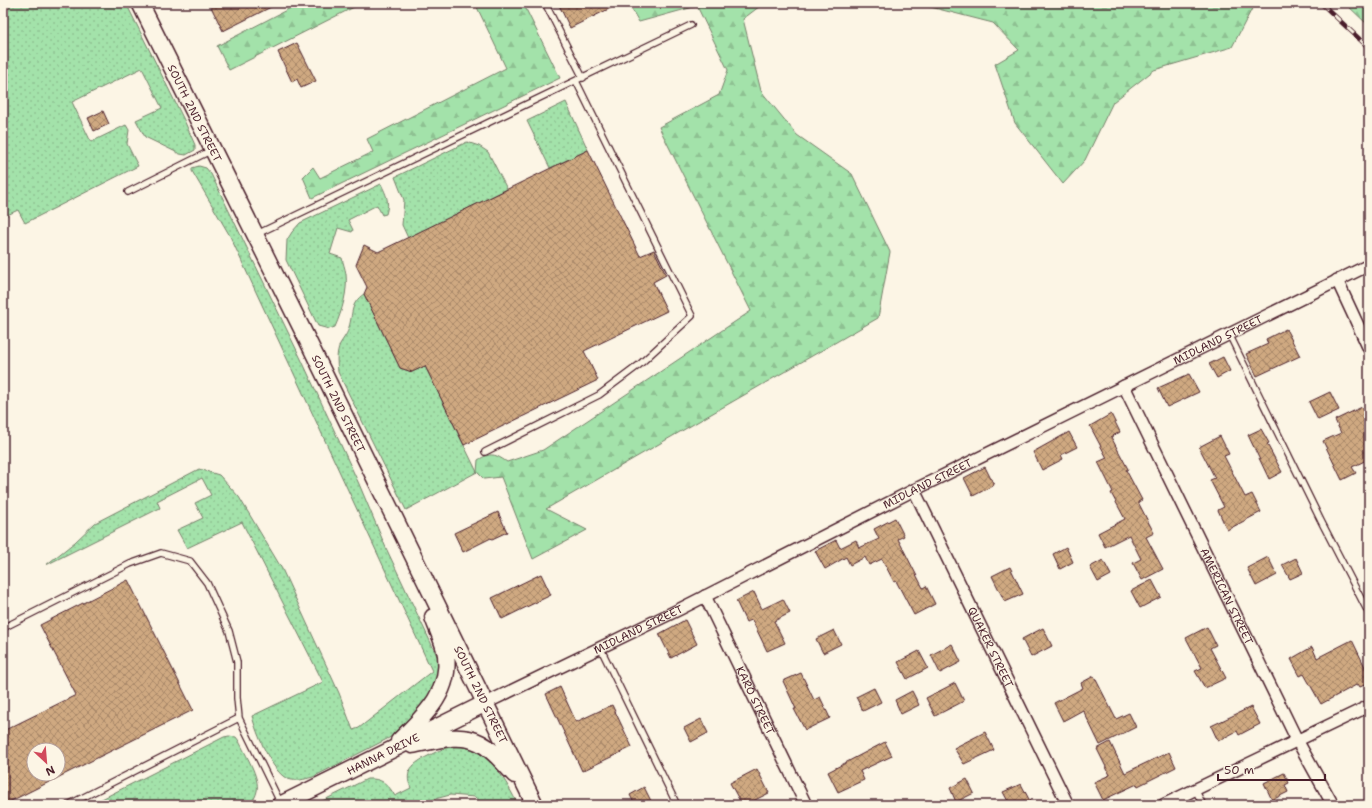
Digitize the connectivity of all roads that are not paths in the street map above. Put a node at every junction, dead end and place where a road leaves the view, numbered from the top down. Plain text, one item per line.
1 (140, 3) edge
2 (545, 3) edge
3 (691, 25) dead end
4 (583, 78) junction
5 (576, 81) junction
6 (212, 150) junction
7 (128, 192) dead end
8 (255, 235) junction
9 (1369, 265) edge
10 (1338, 280) junction
11 (1228, 334) junction
12 (1369, 348) edge
13 (1124, 386) junction
14 (485, 452) dead end
15 (914, 490) junction
16 (414, 558) junction
17 (704, 596) junction
18 (1369, 614) edge
19 (3, 628) edge
20 (600, 647) junction
21 (486, 703) junction
22 (1369, 706) edge
23 (239, 718) junction
24 (1297, 740) junction
25 (391, 750) junction
26 (526, 786) junction
27 (1195, 789) junction
28 (68, 805) edge
29 (281, 805) edge
30 (535, 805) edge
31 (677, 805) edge
32 (806, 805) edge
33 (1068, 805) edge
34 (1163, 805) edge
35 (1203, 805) edge
36 (1333, 805) edge

1 - 6 main road, SOUTH 2ND STREET
2 - 4 lane
3 - 4 lane
4 - 5 lane
5 - 8 lane
5 - 14 lane
6 - 7 lane
6 - 8 main road, SOUTH 2ND STREET
8 - 16 main road, SOUTH 2ND STREET
9 - 10 street, MIDLAND STREET
10 - 11 street, MIDLAND STREET
10 - 12 street
11 - 13 street, MIDLAND STREET
11 - 18 lane
13 - 15 street, MIDLAND STREET
13 - 24 street, AMERICAN STREET
15 - 17 street, MIDLAND STREET
15 - 33 street, QUAKER STREET
16 - 21 main road, SOUTH 2ND STREET
16 - 25 main road
17 - 20 street, MIDLAND STREET
17 - 32 street, KARO STREET
19 - 23 lane
20 - 21 street, MIDLAND STREET
20 - 31 lane
21 - 25 main road, HANNA DRIVE
21 - 26 main road, SOUTH 2ND STREET
22 - 24 street
23 - 28 lane
23 - 29 lane
24 - 27 street
24 - 36 street, AMERICAN STREET
25 - 26 main road
25 - 29 main road, HANNA DRIVE
26 - 30 main road, SOUTH 2ND STREET
27 - 34 street
27 - 35 lane

